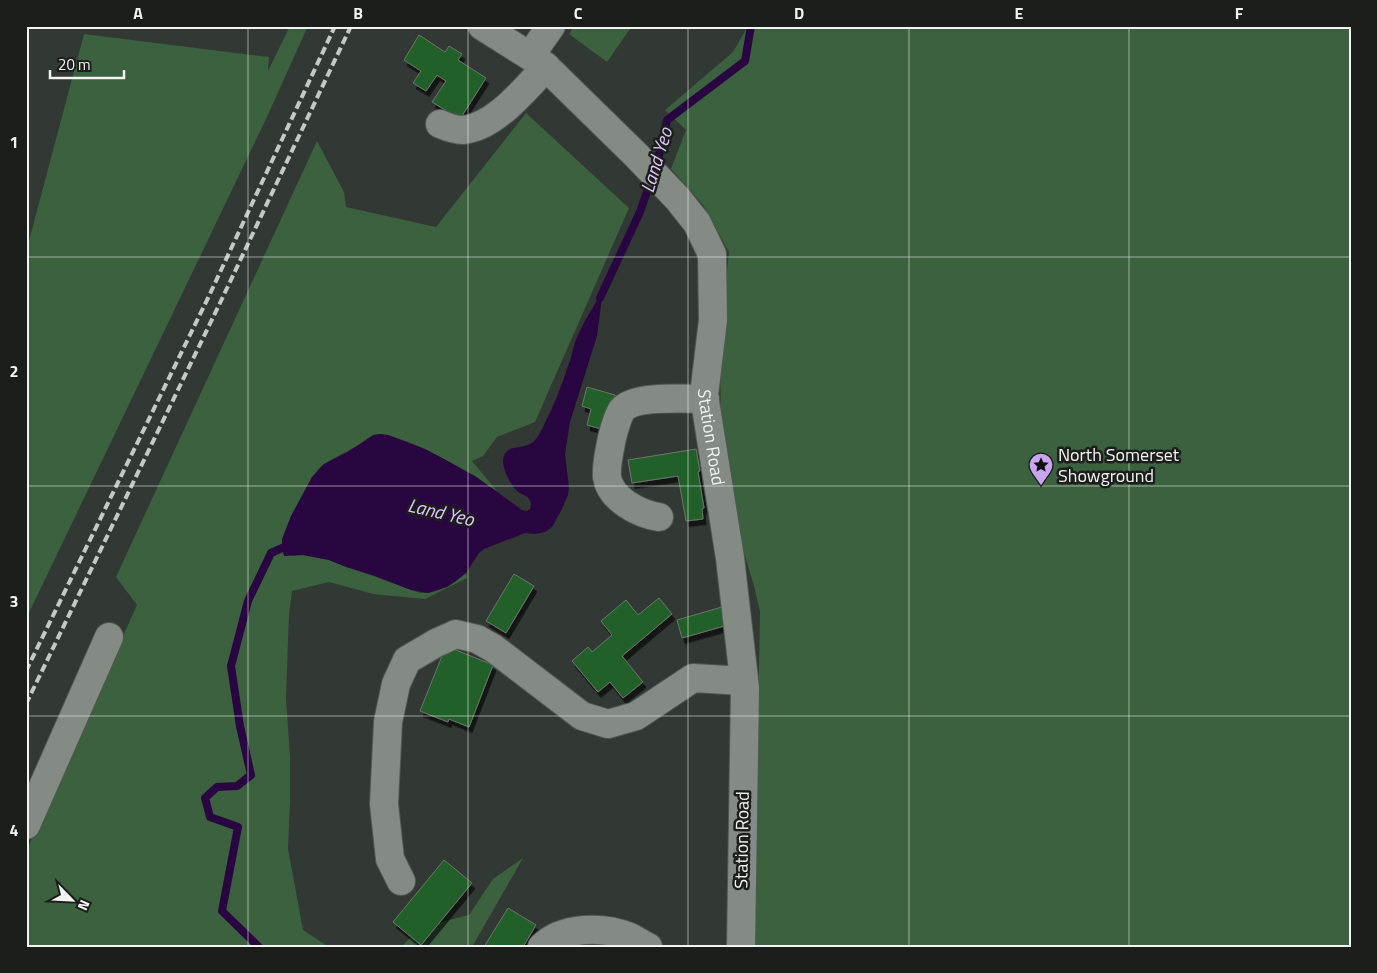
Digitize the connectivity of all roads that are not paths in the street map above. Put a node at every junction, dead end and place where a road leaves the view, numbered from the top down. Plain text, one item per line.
1 (482, 26) edge
2 (551, 26) edge
3 (538, 62) junction
4 (440, 124) dead end
5 (705, 399) junction
6 (659, 517) dead end
7 (108, 637) dead end
8 (744, 682) junction
9 (26, 825) edge
10 (402, 881) dead end
11 (542, 947) edge
12 (648, 947) edge
13 (741, 947) edge

1 - 3 street, Station Road
2 - 3 street
3 - 4 street
3 - 5 street, Station Road
5 - 6 street
5 - 8 street, Station Road
7 - 9 street
8 - 10 street
8 - 13 street, Station Road
11 - 12 street

